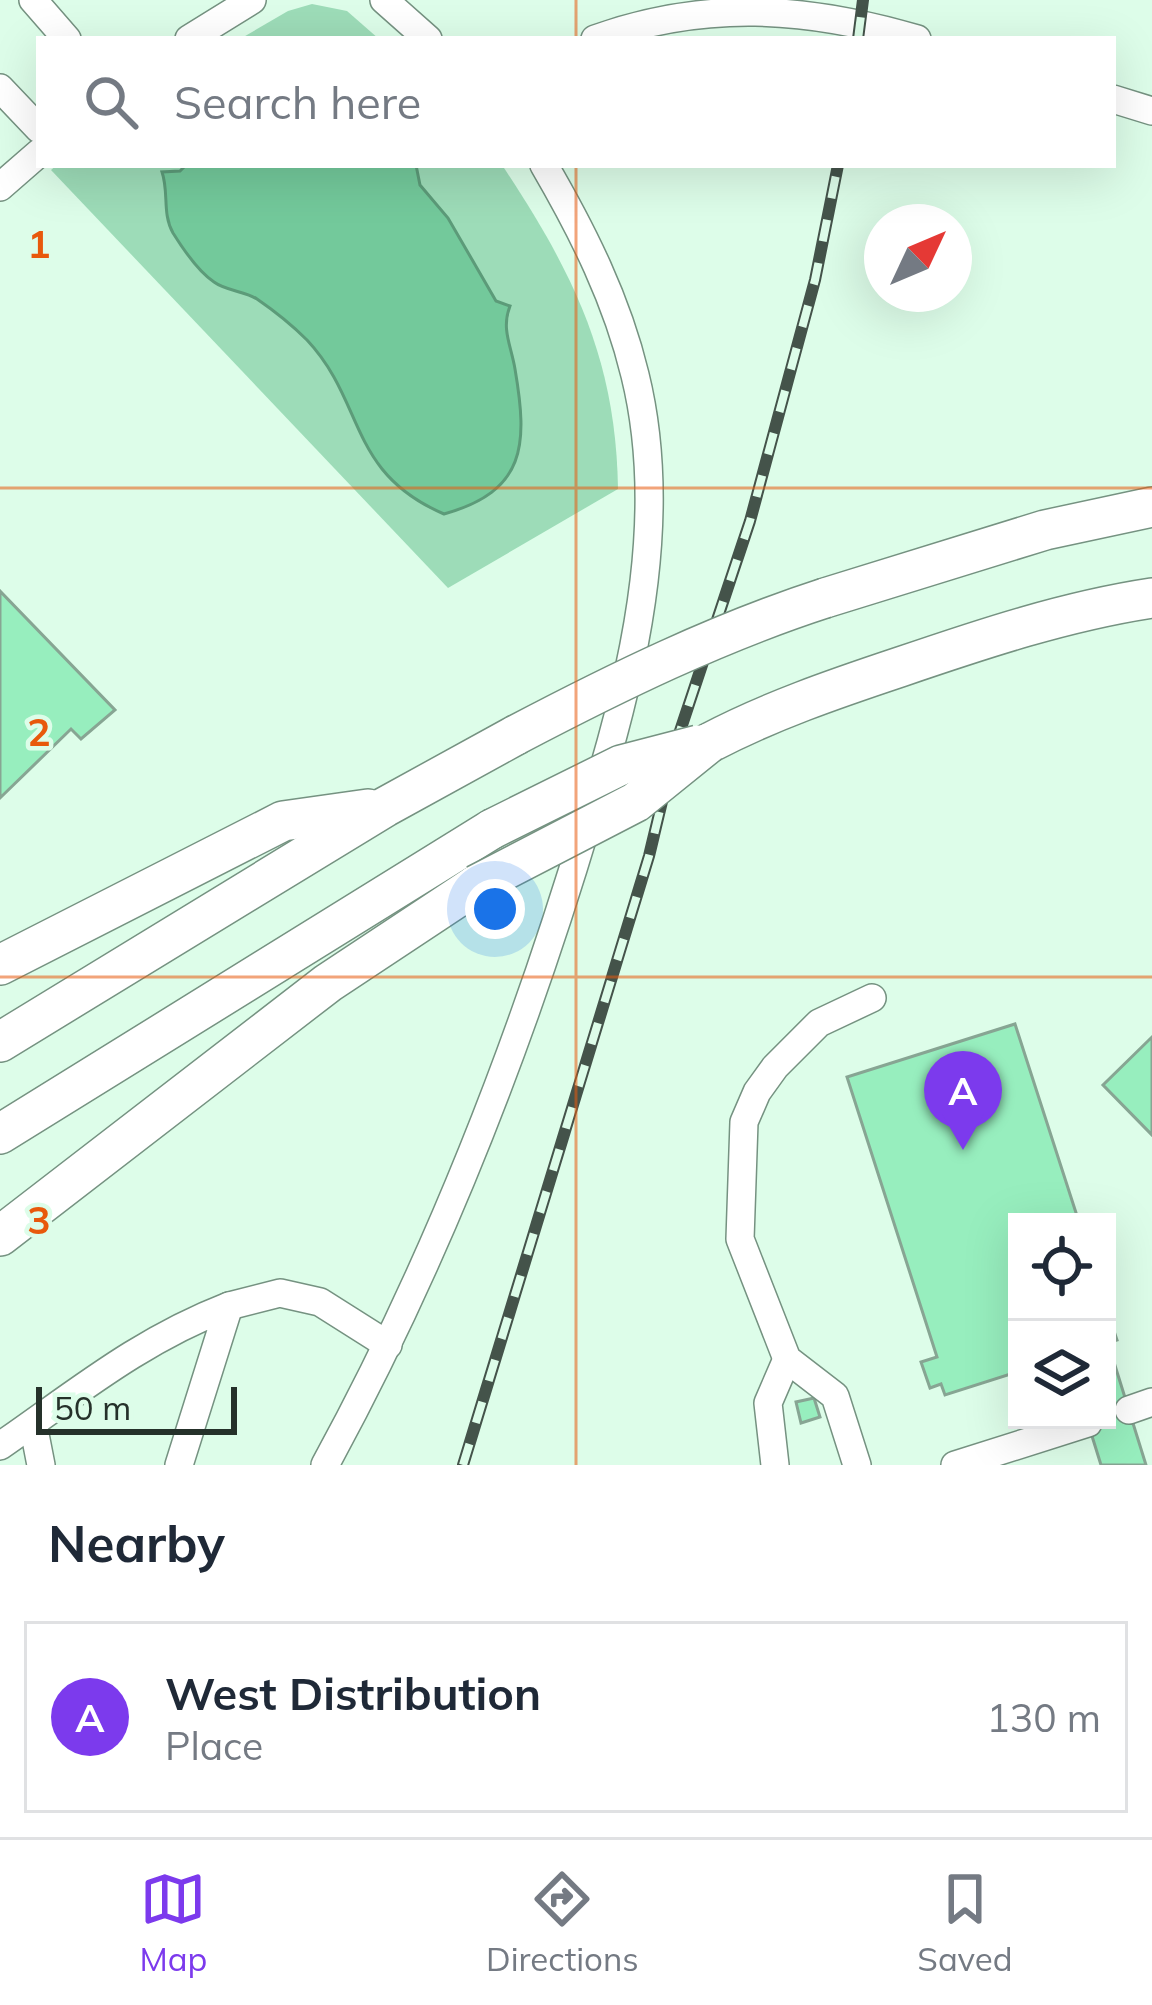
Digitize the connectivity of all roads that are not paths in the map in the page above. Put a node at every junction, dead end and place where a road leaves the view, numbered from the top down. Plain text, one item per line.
1 (33, 0) edge
2 (252, 0) edge
3 (384, 0) edge
4 (64, 36) edge
5 (194, 36) edge
6 (425, 36) edge
7 (604, 36) edge
8 (906, 36) edge
9 (0, 88) edge
10 (1116, 99) edge
11 (1148, 101) edge
12 (36, 126) edge
13 (36, 155) edge
14 (546, 168) edge
15 (567, 168) edge
16 (0, 187) edge
17 (576, 220) junction
18 (1152, 507) edge
19 (1152, 598) edge
20 (709, 743) junction
21 (385, 807) junction
22 (0, 964) edge
23 (872, 998) dead end
24 (0, 1042) edge
25 (0, 1134) edge
26 (0, 1236) edge
27 (230, 1306) junction
28 (388, 1345) junction
29 (787, 1360) junction
30 (0, 1417) edge
31 (32, 1424) junction
32 (0, 1429) edge
33 (1069, 1429) edge
34 (0, 1446) edge
35 (10, 1465) edge
36 (29, 1465) edge
37 (41, 1465) edge
38 (179, 1465) edge
39 (325, 1465) edge
40 (775, 1465) edge
41 (857, 1465) edge
42 (955, 1465) edge

1 - 4 street
2 - 5 street
3 - 6 street
7 - 8 street
9 - 12 street
10 - 11 street
13 - 16 street
14 - 17 street
15 - 17 street
17 - 28 street
18 - 21 highway, bridge
19 - 20 highway
20 - 25 highway, bridge
20 - 26 highway, bridge
21 - 22 highway
21 - 24 highway
23 - 29 street
27 - 28 street
27 - 31 street
27 - 38 street
28 - 39 street
29 - 40 street
29 - 41 street
30 - 31 street
31 - 32 street
31 - 34 street
31 - 35 street
31 - 36 street
31 - 37 street
33 - 42 street

